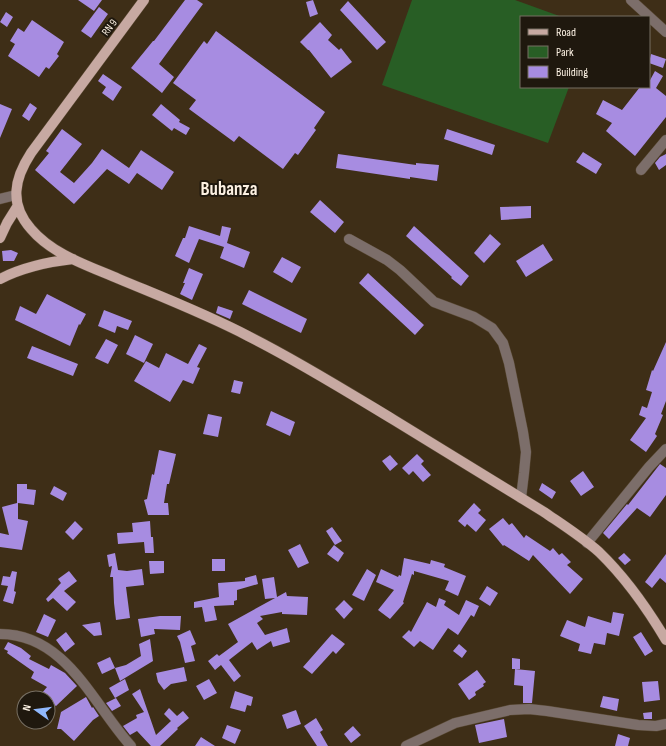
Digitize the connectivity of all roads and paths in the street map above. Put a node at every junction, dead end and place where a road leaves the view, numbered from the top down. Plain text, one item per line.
1 (144, 0) edge
2 (631, 0) edge
3 (648, 16) edge
4 (650, 17) edge
5 (666, 32) edge
6 (666, 140) edge
7 (640, 170) dead end
8 (16, 195) junction
9 (0, 199) edge
10 (17, 207) junction
11 (0, 238) edge
12 (349, 239) dead end
13 (73, 259) junction
14 (0, 279) edge
15 (666, 449) edge
16 (521, 498) junction
17 (587, 543) junction
18 (0, 634) edge
19 (666, 640) edge
20 (666, 724) edge
21 (131, 746) edge
22 (406, 746) edge

1 - 8 main road, RN 9 / RN 9
2 - 3 street
4 - 5 street
6 - 7 street
8 - 9 street
8 - 10 main road, RN 9
10 - 11 main road
10 - 13 main road, RN 9
12 - 16 street
13 - 14 main road
13 - 16 main road, RN 9
15 - 17 street
16 - 17 main road, RN 9
17 - 19 main road, RN 9
18 - 21 street
20 - 22 street

